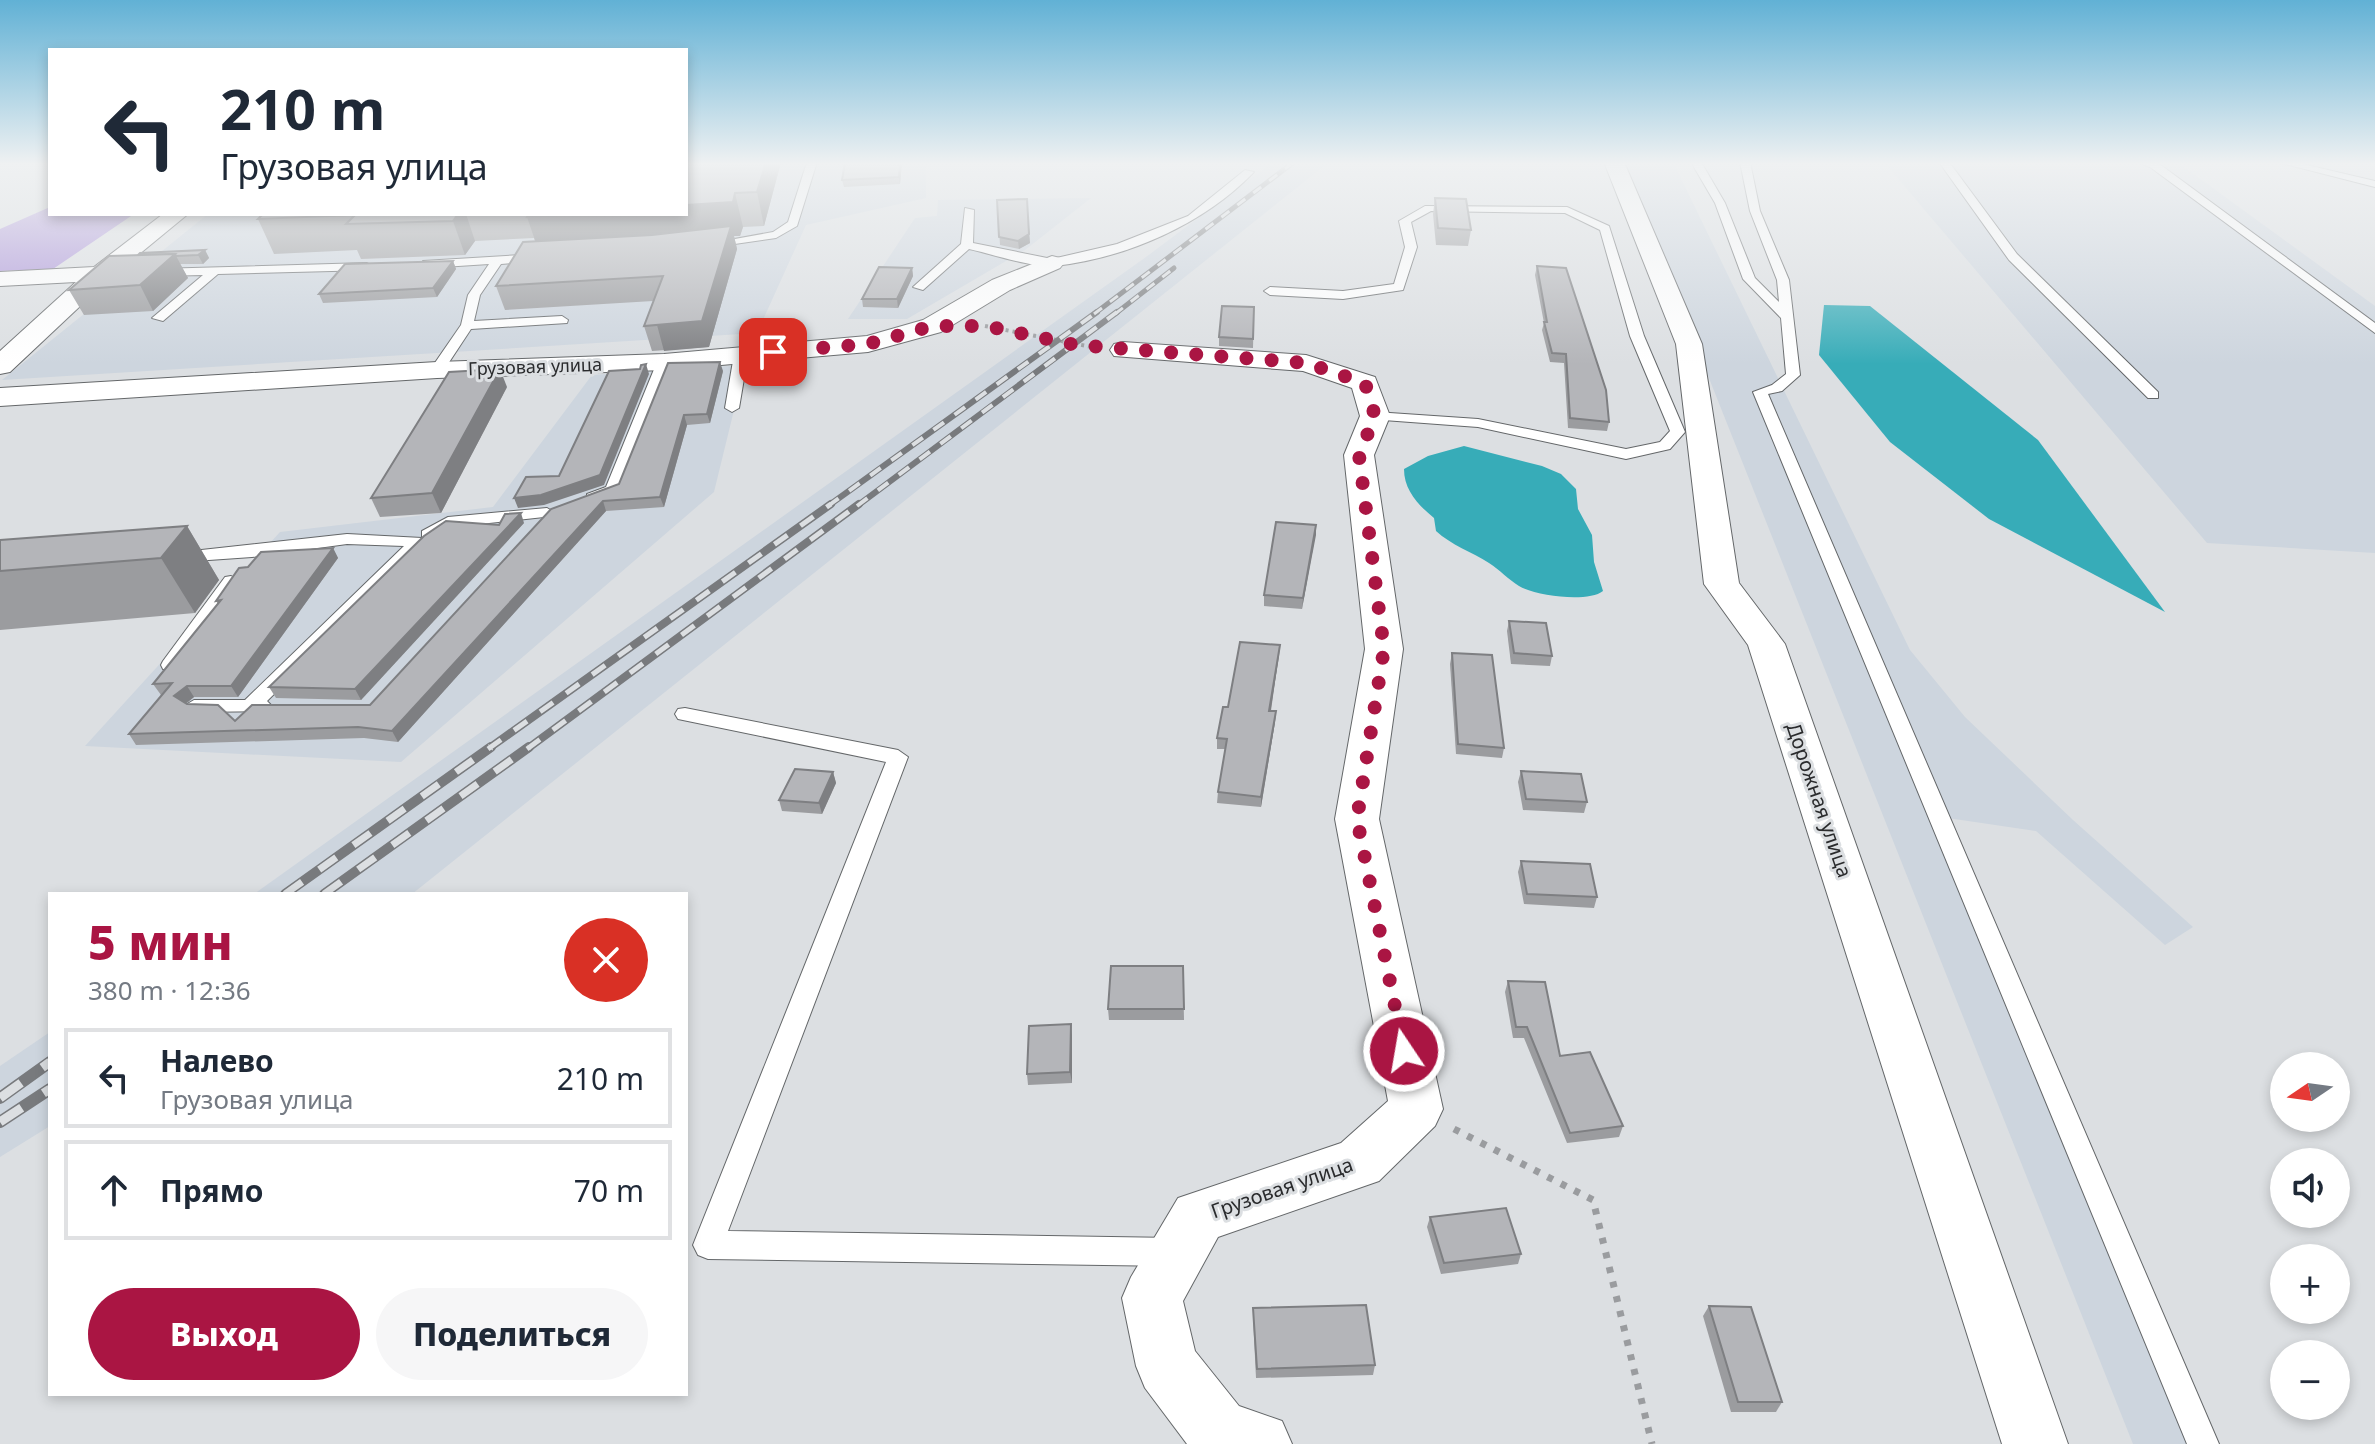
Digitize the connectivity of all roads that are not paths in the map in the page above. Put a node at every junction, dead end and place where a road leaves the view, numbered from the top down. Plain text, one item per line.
1 (157, 229) edge
2 (785, 229) edge
3 (968, 229) edge
4 (1164, 229) edge
5 (1407, 229) edge
6 (1605, 229) edge
7 (1642, 229) edge
8 (1730, 229) edge
9 (1762, 229) edge
10 (1993, 229) edge
11 (2241, 229) edge
12 (967, 245) junction
13 (695, 247) edge
14 (558, 257) edge
15 (497, 261) junction
16 (1052, 263) junction
17 (406, 265) edge
18 (376, 267) edge
19 (215, 271) junction
20 (128, 273) edge
21 (143, 273) edge
22 (100, 274) junction
23 (0, 279) edge
24 (919, 287) dead end
25 (1270, 291) dead end
26 (1787, 317) junction
27 (158, 318) dead end
28 (562, 320) dead end
29 (467, 325) junction
30 (2375, 329) edge
31 (1123, 350) road end
32 (741, 355) junction
33 (664, 362) junction
34 (0, 366) edge
35 (437, 370) junction
36 (2153, 395) dead end
37 (0, 397) edge
38 (732, 408) dead end
39 (1375, 416) junction
40 (560, 508) junction
41 (526, 536) edge
42 (418, 542) junction
43 (252, 552) junction
44 (158, 559) edge
45 (170, 666) edge
46 (194, 706) edge
47 (250, 706) junction
48 (279, 707) edge
49 (685, 714) dead end
50 (1178, 1252) junction
51 (1259, 1444) edge
52 (2035, 1444) edge
53 (2203, 1444) edge

1 - 22 street
2 - 13 lane
3 - 12 lane
4 - 16 lane
5 - 25 lane
6 - 39 lane
7 - 52 street, Дорожная улица
8 - 26 lane
9 - 26 lane
10 - 36 lane
11 - 30 lane
12 - 16 lane
12 - 24 lane
14 - 15 lane
15 - 17 lane
15 - 29 lane
16 - 32 street, Грузовая улица
18 - 19 lane
19 - 21 lane
19 - 27 lane
20 - 22 lane
22 - 23 street
22 - 34 street
26 - 53 lane
28 - 29 lane
29 - 35 lane
31 - 39 street
32 - 33 street, Грузовая улица
32 - 38 lane
33 - 35 street, Грузовая улица
33 - 40 lane
35 - 37 street, Грузовая улица
39 - 50 street, Грузовая улица
40 - 41 lane
40 - 42 lane
42 - 43 lane
42 - 47 lane
43 - 44 lane
43 - 45 lane
46 - 47 lane
47 - 48 lane
49 - 50 lane
50 - 51 street, Грузовая улица

